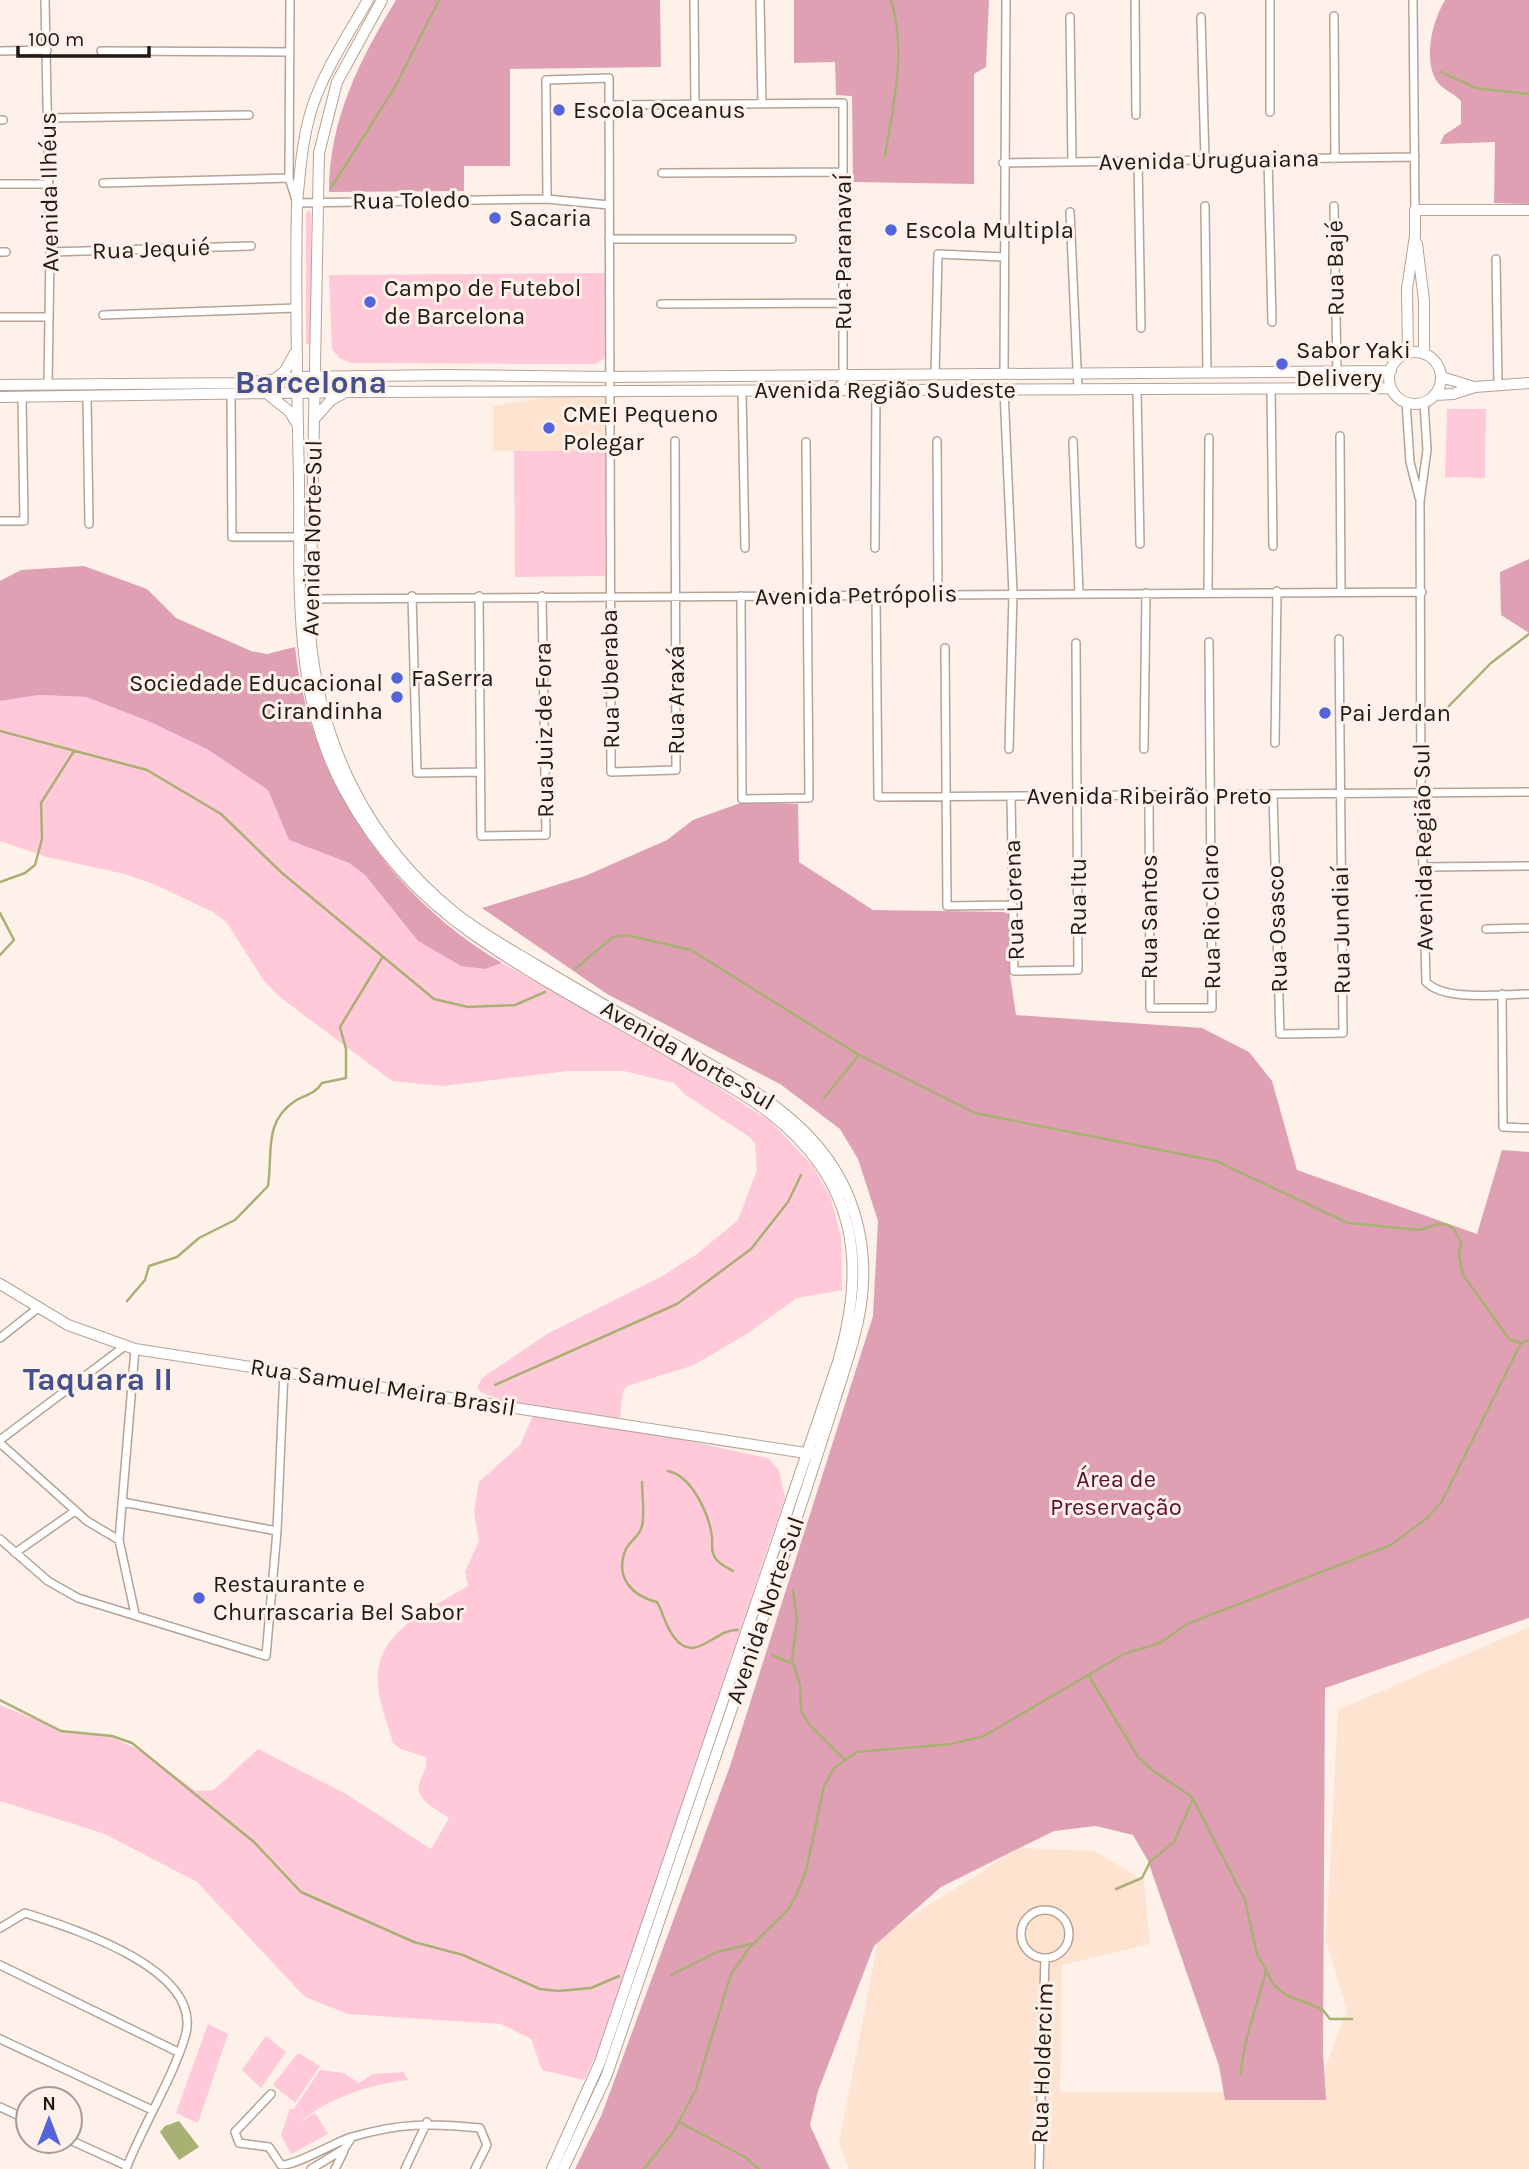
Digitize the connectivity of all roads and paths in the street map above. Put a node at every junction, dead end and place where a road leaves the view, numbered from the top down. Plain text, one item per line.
1 (45, 0) edge
2 (289, 0) edge
3 (368, 0) edge
4 (382, 0) edge
5 (694, 0) edge
6 (760, 0) edge
7 (1006, 0) edge
8 (1135, 0) edge
9 (1270, 0) edge
10 (1413, 0) edge
11 (1334, 16) dead end
12 (1202, 17) dead end
13 (1070, 18) dead end
14 (47, 50) junction
15 (0, 51) edge
16 (101, 51) dead end
17 (289, 52) junction
18 (762, 104) junction
19 (695, 105) junction
20 (609, 106) junction
21 (1270, 112) dead end
22 (249, 115) dead end
23 (1136, 115) dead end
24 (48, 118) junction
25 (1415, 157) junction
26 (1268, 159) junction
27 (1335, 159) junction
28 (1138, 160) junction
29 (1205, 160) junction
30 (1072, 162) junction
31 (1003, 163) junction
32 (843, 172) junction
33 (662, 173) dead end
34 (289, 178) junction
35 (103, 183) dead end
36 (0, 184) edge
37 (47, 184) junction
38 (547, 199) junction
39 (316, 201) junction
40 (297, 203) junction
41 (608, 205) junction
42 (1205, 206) dead end
43 (1334, 206) dead end
44 (1415, 210) junction
45 (1529, 210) edge
46 (1070, 212) dead end
47 (1415, 236) junction
48 (609, 239) junction
49 (792, 239) dead end
50 (251, 246) dead end
51 (50, 252) junction
52 (1004, 257) junction
53 (1496, 259) dead end
54 (844, 303) junction
55 (661, 304) dead end
56 (296, 308) junction
57 (103, 315) dead end
58 (0, 317) edge
59 (49, 317) junction
60 (1272, 322) dead end
61 (1140, 328) dead end
62 (296, 349) junction
63 (317, 352) junction
64 (1408, 354) junction
65 (1424, 354) junction
66 (1391, 371) junction
67 (1338, 372) junction
68 (1076, 373) junction
69 (1207, 373) junction
70 (447, 374) junction
71 (1004, 374) junction
72 (417, 375) junction
73 (842, 375) junction
74 (905, 375) junction
75 (935, 375) junction
76 (297, 377) junction
77 (317, 377) junction
78 (336, 377) junction
79 (610, 377) junction
80 (1441, 377) junction
81 (274, 380) junction
82 (1529, 383) edge
83 (1498, 384) junction
84 (0, 385) edge
85 (48, 385) junction
86 (1475, 387) junction
87 (1391, 388) junction
88 (826, 389) junction
89 (876, 389) junction
90 (893, 389) junction
91 (1271, 389) junction
92 (1004, 390) junction
93 (1077, 390) junction
94 (1137, 390) junction
95 (742, 391) junction
96 (346, 392) junction
97 (610, 392) junction
98 (298, 393) junction
99 (316, 393) junction
100 (417, 393) junction
101 (268, 394) junction
102 (447, 394) junction
103 (231, 396) junction
104 (1434, 396) junction
105 (0, 397) edge
106 (87, 397) junction
107 (22, 398) junction
108 (1406, 402) junction
109 (1424, 402) junction
110 (314, 421) junction
111 (298, 426) junction
112 (1340, 436) dead end
113 (1209, 438) dead end
114 (675, 441) dead end
115 (937, 441) dead end
116 (1073, 441) dead end
117 (806, 442) dead end
118 (1420, 501) junction
119 (0, 521) edge
120 (89, 524) dead end
121 (299, 537) junction
122 (1140, 544) dead end
123 (1273, 545) dead end
124 (745, 548) dead end
125 (874, 548) dead end
126 (298, 583) junction
127 (1341, 591) junction
128 (1277, 592) junction
129 (1423, 592) junction
130 (1013, 593) junction
131 (1079, 593) junction
132 (1146, 593) junction
133 (1209, 593) junction
134 (938, 594) junction
135 (412, 596) junction
136 (479, 596) junction
137 (542, 596) junction
138 (609, 596) junction
139 (675, 596) junction
140 (741, 596) junction
141 (808, 596) junction
142 (876, 596) junction
143 (311, 599) junction
144 (1339, 639) dead end
145 (1209, 642) dead end
146 (1076, 643) dead end
147 (945, 648) dead end
148 (1275, 743) dead end
149 (1009, 749) dead end
150 (1144, 749) dead end
151 (480, 772) junction
152 (643, 772) joint
153 (1529, 792) edge
154 (1209, 794) junction
155 (1340, 794) junction
156 (1421, 794) junction
157 (1273, 795) junction
158 (1078, 796) junction
159 (1149, 796) junction
160 (944, 797) junction
161 (1011, 797) junction
162 (1529, 866) edge
163 (1423, 867) junction
164 (1013, 905) junction
165 (1529, 928) edge
166 (1486, 929) dead end
167 (1049, 970) joint
168 (1502, 994) junction
169 (1529, 994) edge
170 (1180, 1009) joint
171 (1310, 1034) joint
172 (1529, 1128) edge
173 (0, 1284) edge
174 (38, 1308) junction
175 (0, 1338) edge
176 (130, 1348) junction
177 (284, 1371) junction
178 (0, 1441) edge
179 (779, 1449) junction
180 (813, 1454) junction
181 (803, 1467) junction
182 (122, 1502) junction
183 (75, 1511) junction
184 (277, 1531) junction
185 (0, 1539) edge
186 (119, 1540) junction
187 (15, 1553) junction
188 (135, 1614) junction
189 (0, 1928) edge
190 (1045, 1958) junction
191 (0, 1965) edge
192 (0, 2039) edge
193 (178, 2053) junction
194 (271, 2094) dead end
195 (152, 2110) junction
196 (427, 2122) junction
197 (352, 2137) junction
198 (84, 2147) edge
199 (344, 2149) junction
200 (126, 2168) edge
201 (311, 2169) edge
202 (335, 2169) edge
203 (405, 2169) edge
204 (475, 2169) edge
205 (552, 2169) edge
206 (563, 2169) edge
207 (1039, 2169) edge

1 - 14 street, Avenida Ilhéus
2 - 17 street
3 - 40 main road, Avenida Norte-Sul
4 - 39 main road, Avenida Norte-Sul
5 - 19 street
6 - 18 street
7 - 31 street
8 - 23 street
9 - 21 street
10 - 25 street
11 - 27 street
12 - 29 street
13 - 30 street
14 - 15 street
14 - 24 street, Avenida Ilhéus
16 - 17 street
17 - 34 street
18 - 19 street
18 - 32 street, Rua Paranavaí
19 - 20 street
20 - 38 street
20 - 41 street
22 - 24 street
24 - 37 street, Avenida Ilhéus
25 - 27 street, Avenida Uruguaiana
25 - 44 street
26 - 27 street, Avenida Uruguaiana
26 - 29 street, Avenida Uruguaiana
26 - 60 street
28 - 29 street, Avenida Uruguaiana
28 - 30 street, Avenida Uruguaiana
28 - 61 street
30 - 31 street, Avenida Uruguaiana
31 - 52 street
32 - 33 street
32 - 54 street, Rua Paranavaí
34 - 35 street
34 - 40 street
36 - 37 street
37 - 51 street, Avenida Ilhéus
38 - 39 street, Rua Toledo
38 - 41 street, Rua Toledo
39 - 40 street, Rua Toledo
39 - 63 main road, Avenida Norte-Sul
40 - 56 main road, Avenida Norte-Sul
41 - 48 street
42 - 69 street
43 - 67 street, Rua Bajé
44 - 45 main road
44 - 47 main road
46 - 68 street
47 - 64 main road
47 - 65 main road
48 - 49 street
48 - 79 street
50 - 51 street, Rua Jequié
51 - 59 street, Avenida Ilhéus
52 - 71 street
52 - 75 street
53 - 83 street
54 - 55 street
54 - 73 street, Rua Paranavaí
56 - 57 street
56 - 62 main road, Avenida Norte-Sul
58 - 59 street
59 - 85 street, Avenida Ilhéus
62 - 76 main road, Avenida Norte-Sul
62 - 81 main road
63 - 77 main road, Avenida Norte-Sul
63 - 78 main road
64 - 65 main road
64 - 66 main road
65 - 80 main road
66 - 67 main road, Avenida Região Sudeste
66 - 87 main road
67 - 69 main road, Avenida Região Sudeste
68 - 69 main road, Avenida Região Sudeste
68 - 71 main road, Avenida Região Sudeste
68 - 93 street
70 - 72 main road, Avenida Região Sudeste
70 - 79 main road, Avenida Região Sudeste
70 - 102 main road
71 - 75 main road, Avenida Região Sudeste
72 - 78 main road, Avenida Região Sudeste
72 - 100 main road
73 - 74 main road, Avenida Região Sudeste
73 - 79 main road, Avenida Região Sudeste
73 - 88 street
74 - 75 main road, Avenida Região Sudeste
74 - 90 main road
76 - 77 main road, Avenida Região Sudeste
76 - 81 main road, Avenida Região Sudeste
76 - 98 main road, Avenida Norte-Sul
77 - 78 main road, Avenida Região Sudeste
77 - 99 main road, Avenida Norte-Sul
79 - 97 street
80 - 86 main road
80 - 104 main road
81 - 85 main road, Avenida Região Sudeste
82 - 83 main road
83 - 86 main road
84 - 85 main road, Avenida Região Sudeste
86 - 104 main road
87 - 91 main road, Avenida Região Sudeste
87 - 108 main road
88 - 89 main road, Avenida Região Sudeste
88 - 95 main road, Avenida Região Sudeste
89 - 90 main road, Avenida Região Sudeste
89 - 125 street
90 - 92 main road, Avenida Região Sudeste
91 - 94 main road, Avenida Região Sudeste
91 - 123 street
92 - 93 main road, Avenida Região Sudeste
92 - 130 street
93 - 94 main road, Avenida Região Sudeste
94 - 122 street
95 - 97 main road, Avenida Região Sudeste
95 - 124 street
96 - 99 main road, Avenida Região Sudeste
96 - 100 main road, Avenida Região Sudeste
96 - 110 main road
97 - 102 main road, Avenida Região Sudeste
97 - 138 street
98 - 99 main road, Avenida Região Sudeste
98 - 101 main road, Avenida Região Sudeste
98 - 111 main road, Avenida Norte-Sul
99 - 110 main road, Avenida Norte-Sul
100 - 102 main road, Avenida Região Sudeste
101 - 103 main road, Avenida Região Sudeste
101 - 111 main road
103 - 106 main road, Avenida Região Sudeste
103 - 121 street
104 - 109 main road
105 - 107 main road, Avenida Região Sudeste
106 - 107 main road, Avenida Região Sudeste
106 - 120 street
107 - 119 street
108 - 109 main road
108 - 118 street, Avenida Região Sul
109 - 118 street, Avenida Região Sul
110 - 143 main road, Avenida Norte-Sul
111 - 121 main road, Avenida Norte-Sul
112 - 127 street
113 - 133 street
114 - 139 street
115 - 134 street
116 - 131 street
117 - 141 street
118 - 129 street, Avenida Região Sul
121 - 126 main road, Avenida Norte-Sul
126 - 143 street
126 - 180 main road, Avenida Norte-Sul
127 - 128 street, Avenida Petrópolis
127 - 129 street, Avenida Petrópolis
128 - 133 street, Avenida Petrópolis
128 - 148 street
129 - 156 street, Avenida Região Sul
130 - 131 street, Avenida Petrópolis
130 - 134 street, Avenida Petrópolis
130 - 149 street
131 - 132 street, Avenida Petrópolis
132 - 133 street, Avenida Petrópolis
132 - 150 street
134 - 142 street, Avenida Petrópolis
135 - 136 street, Avenida Petrópolis
135 - 143 street, Avenida Petrópolis
135 - 151 street
136 - 137 street, Avenida Petrópolis
136 - 151 street
137 - 138 street, Avenida Petrópolis
137 - 151 street, Rua Juiz de Fora
138 - 139 street, Avenida Petrópolis
138 - 152 street, Rua Uberaba
139 - 140 street, Avenida Petrópolis
139 - 152 street, Rua Araxá
140 - 141 street, Avenida Petrópolis
140 - 141 street
141 - 142 street, Avenida Petrópolis
142 - 160 street, Avenida Ribeirão Preto
143 - 180 main road, Avenida Norte-Sul
144 - 155 street
145 - 154 street
146 - 158 street
147 - 160 street
153 - 156 street, Avenida Ribeirão Preto
154 - 157 street, Avenida Ribeirão Preto
154 - 159 street, Avenida Ribeirão Preto
154 - 170 street, Rua Rio Claro
155 - 156 street, Avenida Ribeirão Preto
155 - 157 street, Avenida Ribeirão Preto
155 - 171 street, Rua Jundiaí
156 - 163 street, Avenida Região Sul
157 - 171 street, Rua Osasco
158 - 159 street, Avenida Ribeirão Preto
158 - 161 street, Avenida Ribeirão Preto
158 - 167 street, Rua Itu
159 - 170 street, Rua Santos
160 - 161 street, Avenida Ribeirão Preto
160 - 164 street
161 - 164 street, Rua Lorena
162 - 163 street
163 - 168 street, Avenida Região Sul
164 - 167 street, Rua Lorena
165 - 166 street
168 - 169 street
168 - 172 street
173 - 174 main road, Rua Samuel Meira Brasil
174 - 175 street
174 - 176 main road, Rua Samuel Meira Brasil
176 - 177 main road, Rua Samuel Meira Brasil
176 - 178 street
176 - 182 street
177 - 179 main road, Rua Samuel Meira Brasil
177 - 184 street
178 - 183 street
179 - 180 main road, Rua Samuel Meira Brasil
179 - 181 main road, Rua Samuel Meira Brasil
180 - 181 main road, Avenida Norte-Sul
180 - 206 main road, Avenida Norte-Sul
181 - 205 main road, Avenida Norte-Sul
182 - 184 street
182 - 186 street
183 - 186 street
183 - 187 street
184 - 188 street
185 - 187 street
186 - 188 street
187 - 188 street
189 - 193 street
190 - 190 street
190 - 207 street, Rua Holdercim
191 - 193 street
192 - 195 street
193 - 195 street
194 - 197 street
195 - 200 street
196 - 197 street
196 - 203 street
196 - 204 street
197 - 199 street
198 - 200 street
199 - 201 street
199 - 202 street

